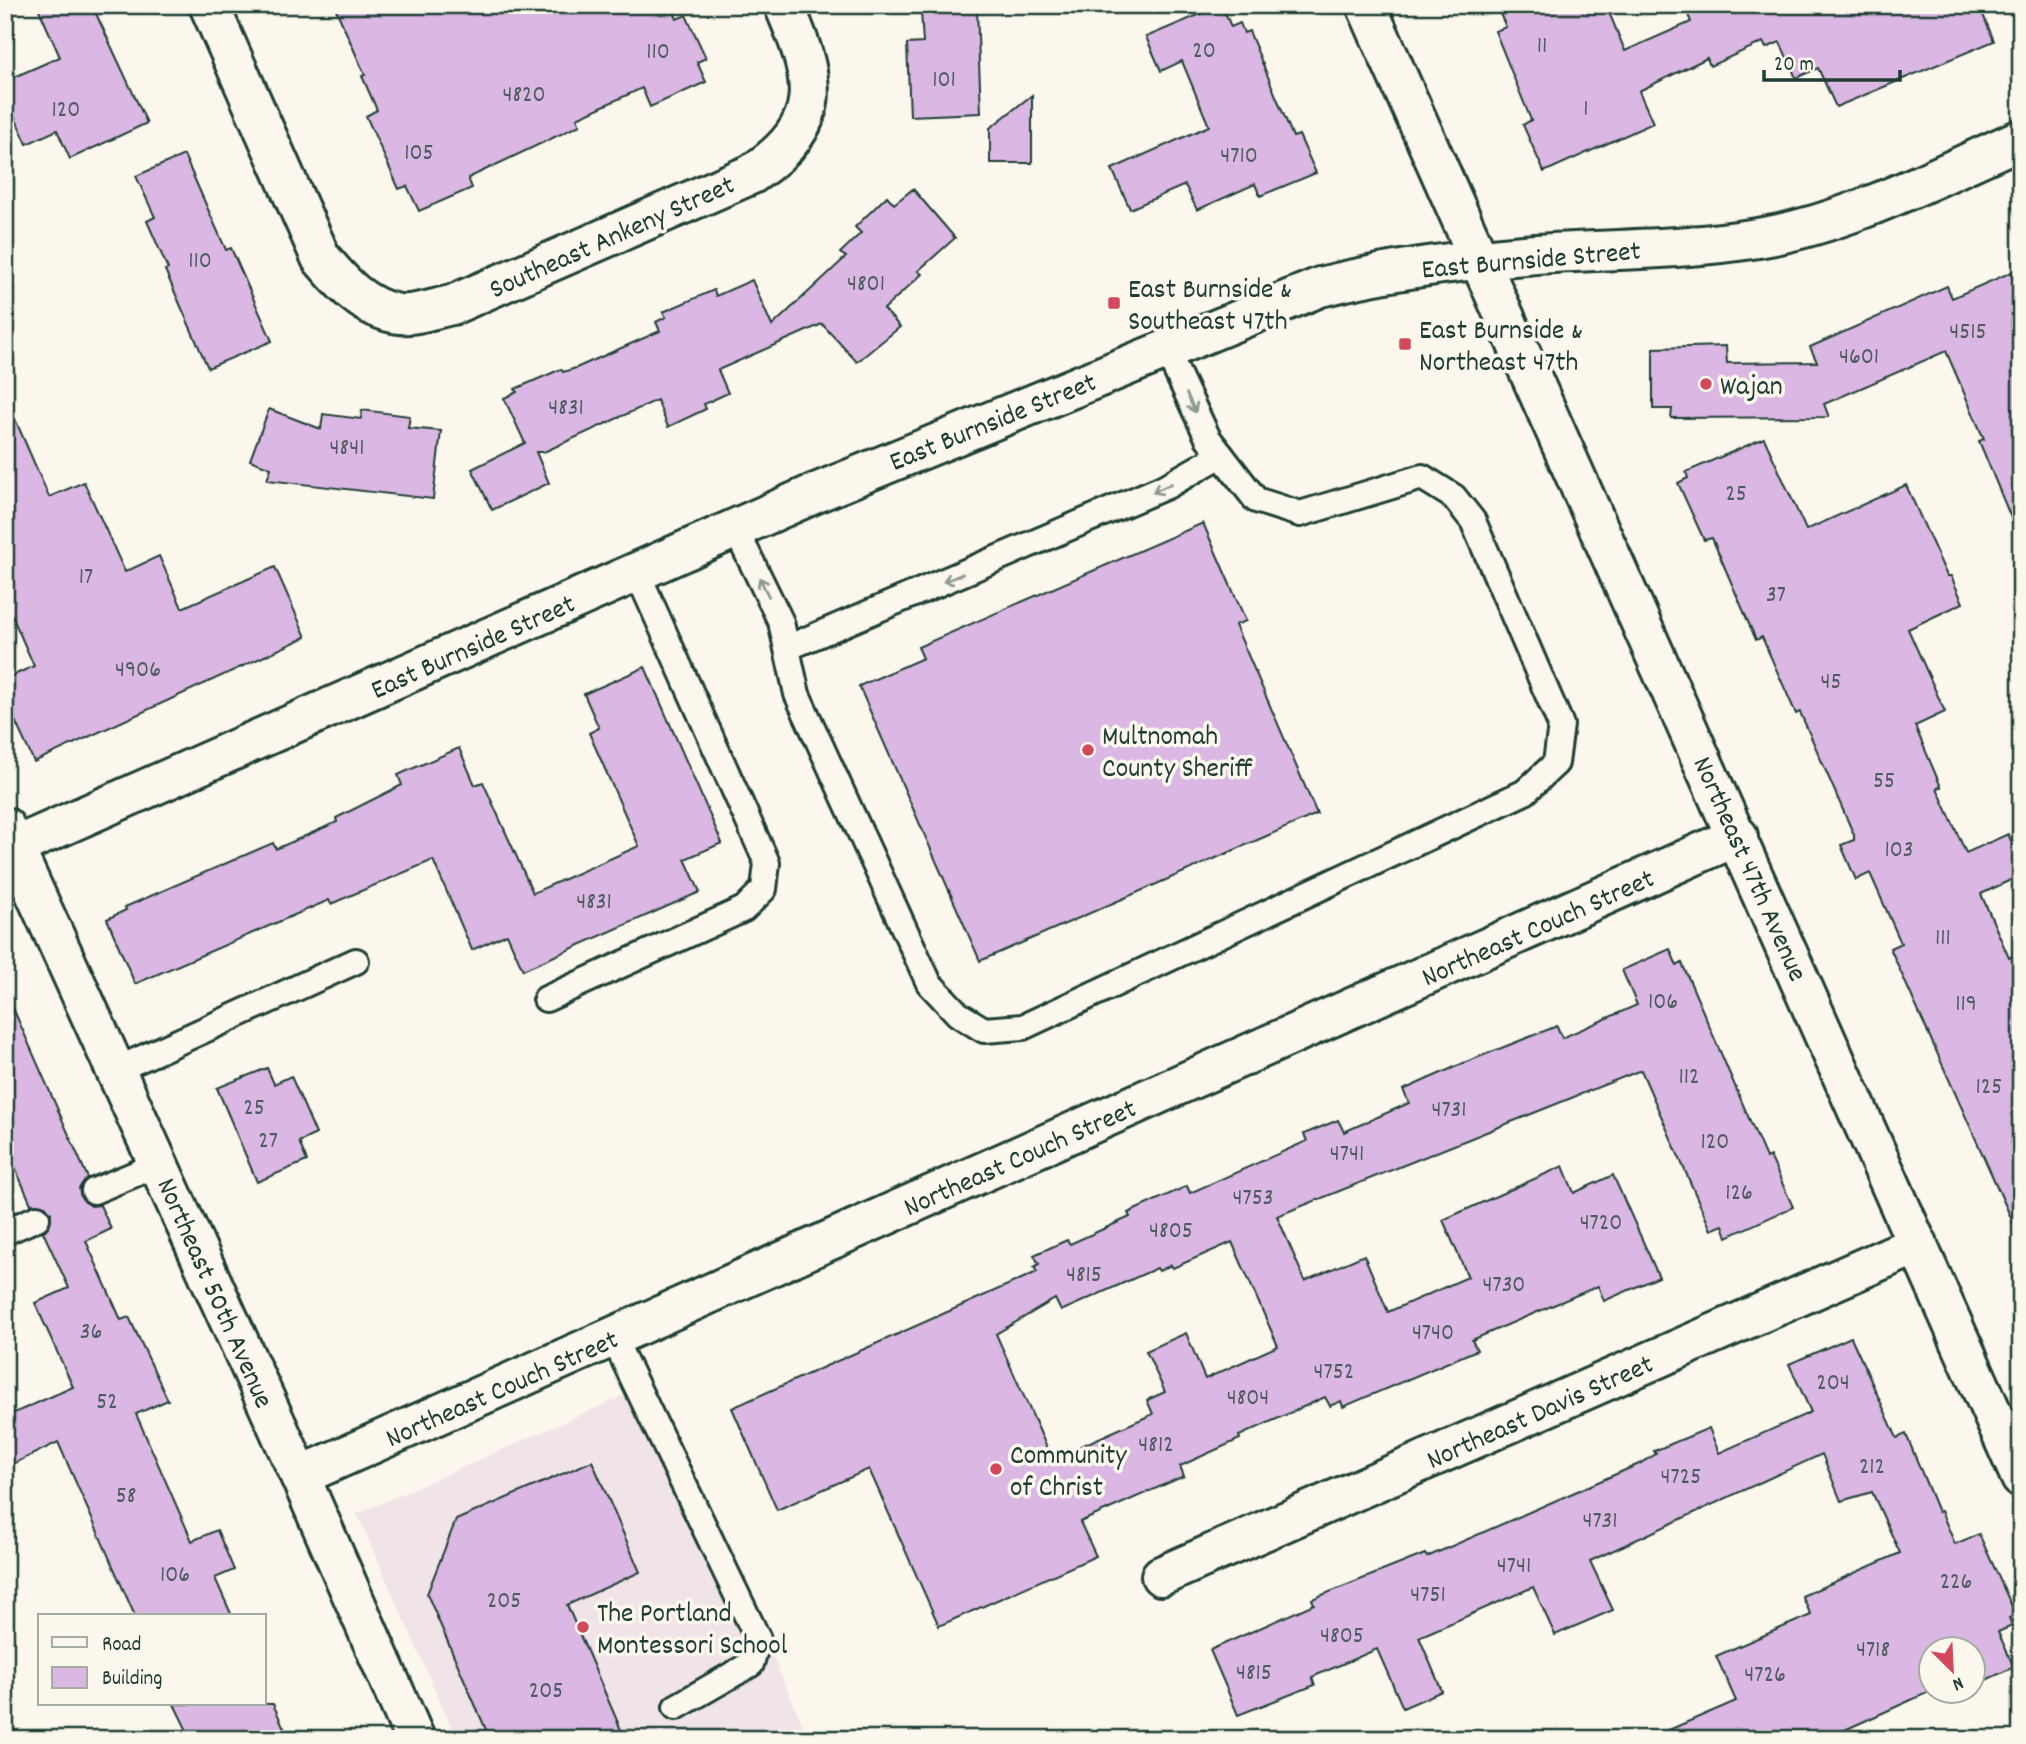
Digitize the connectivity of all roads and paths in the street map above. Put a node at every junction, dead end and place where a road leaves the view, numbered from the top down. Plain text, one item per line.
1 (209, 5) edge
2 (784, 5) edge
3 (1366, 5) edge
4 (2021, 139) edge
5 (1479, 260) junction
6 (1166, 349) junction
7 (1221, 455) junction
8 (735, 528) junction
9 (637, 572) junction
10 (787, 648) junction
11 (1738, 836) junction
12 (8, 841) edge
13 (356, 961) dead end
14 (547, 999) dead end
15 (116, 1070) junction
16 (159, 1164) junction
17 (93, 1192) dead end
18 (37, 1218) dead end
19 (5, 1232) edge
20 (1918, 1244) junction
21 (613, 1337) junction
22 (300, 1476) junction
23 (2021, 1478) edge
24 (1161, 1576) dead end
25 (677, 1707) dead end
26 (415, 1739) edge

1 - 2 street, Southeast Ankeny Street
3 - 5 street, Northeast 47th Avenue
4 - 5 street, East Burnside Street
5 - 6 street, East Burnside Street
5 - 11 street, Northeast 47th Avenue
6 -> 7 lane
6 - 8 street, East Burnside Street
7 -> 10 lane
7 - 10 lane
8 - 9 street, East Burnside Street
10 -> 8 lane
9 - 12 street, East Burnside Street
9 - 14 lane
11 - 20 street, Northeast 47th Avenue
11 - 21 street, Northeast Couch Street
12 - 15 street, Northeast 50th Avenue
13 - 15 lane
15 - 16 street, Northeast 50th Avenue
16 - 17 lane
16 - 22 street, Northeast 50th Avenue
18 - 19 lane
20 - 23 street, Northeast 47th Avenue
20 - 24 street, Northeast Davis Street
21 - 22 street, Northeast Couch Street
21 - 25 lane
22 - 26 street, Northeast 50th Avenue

